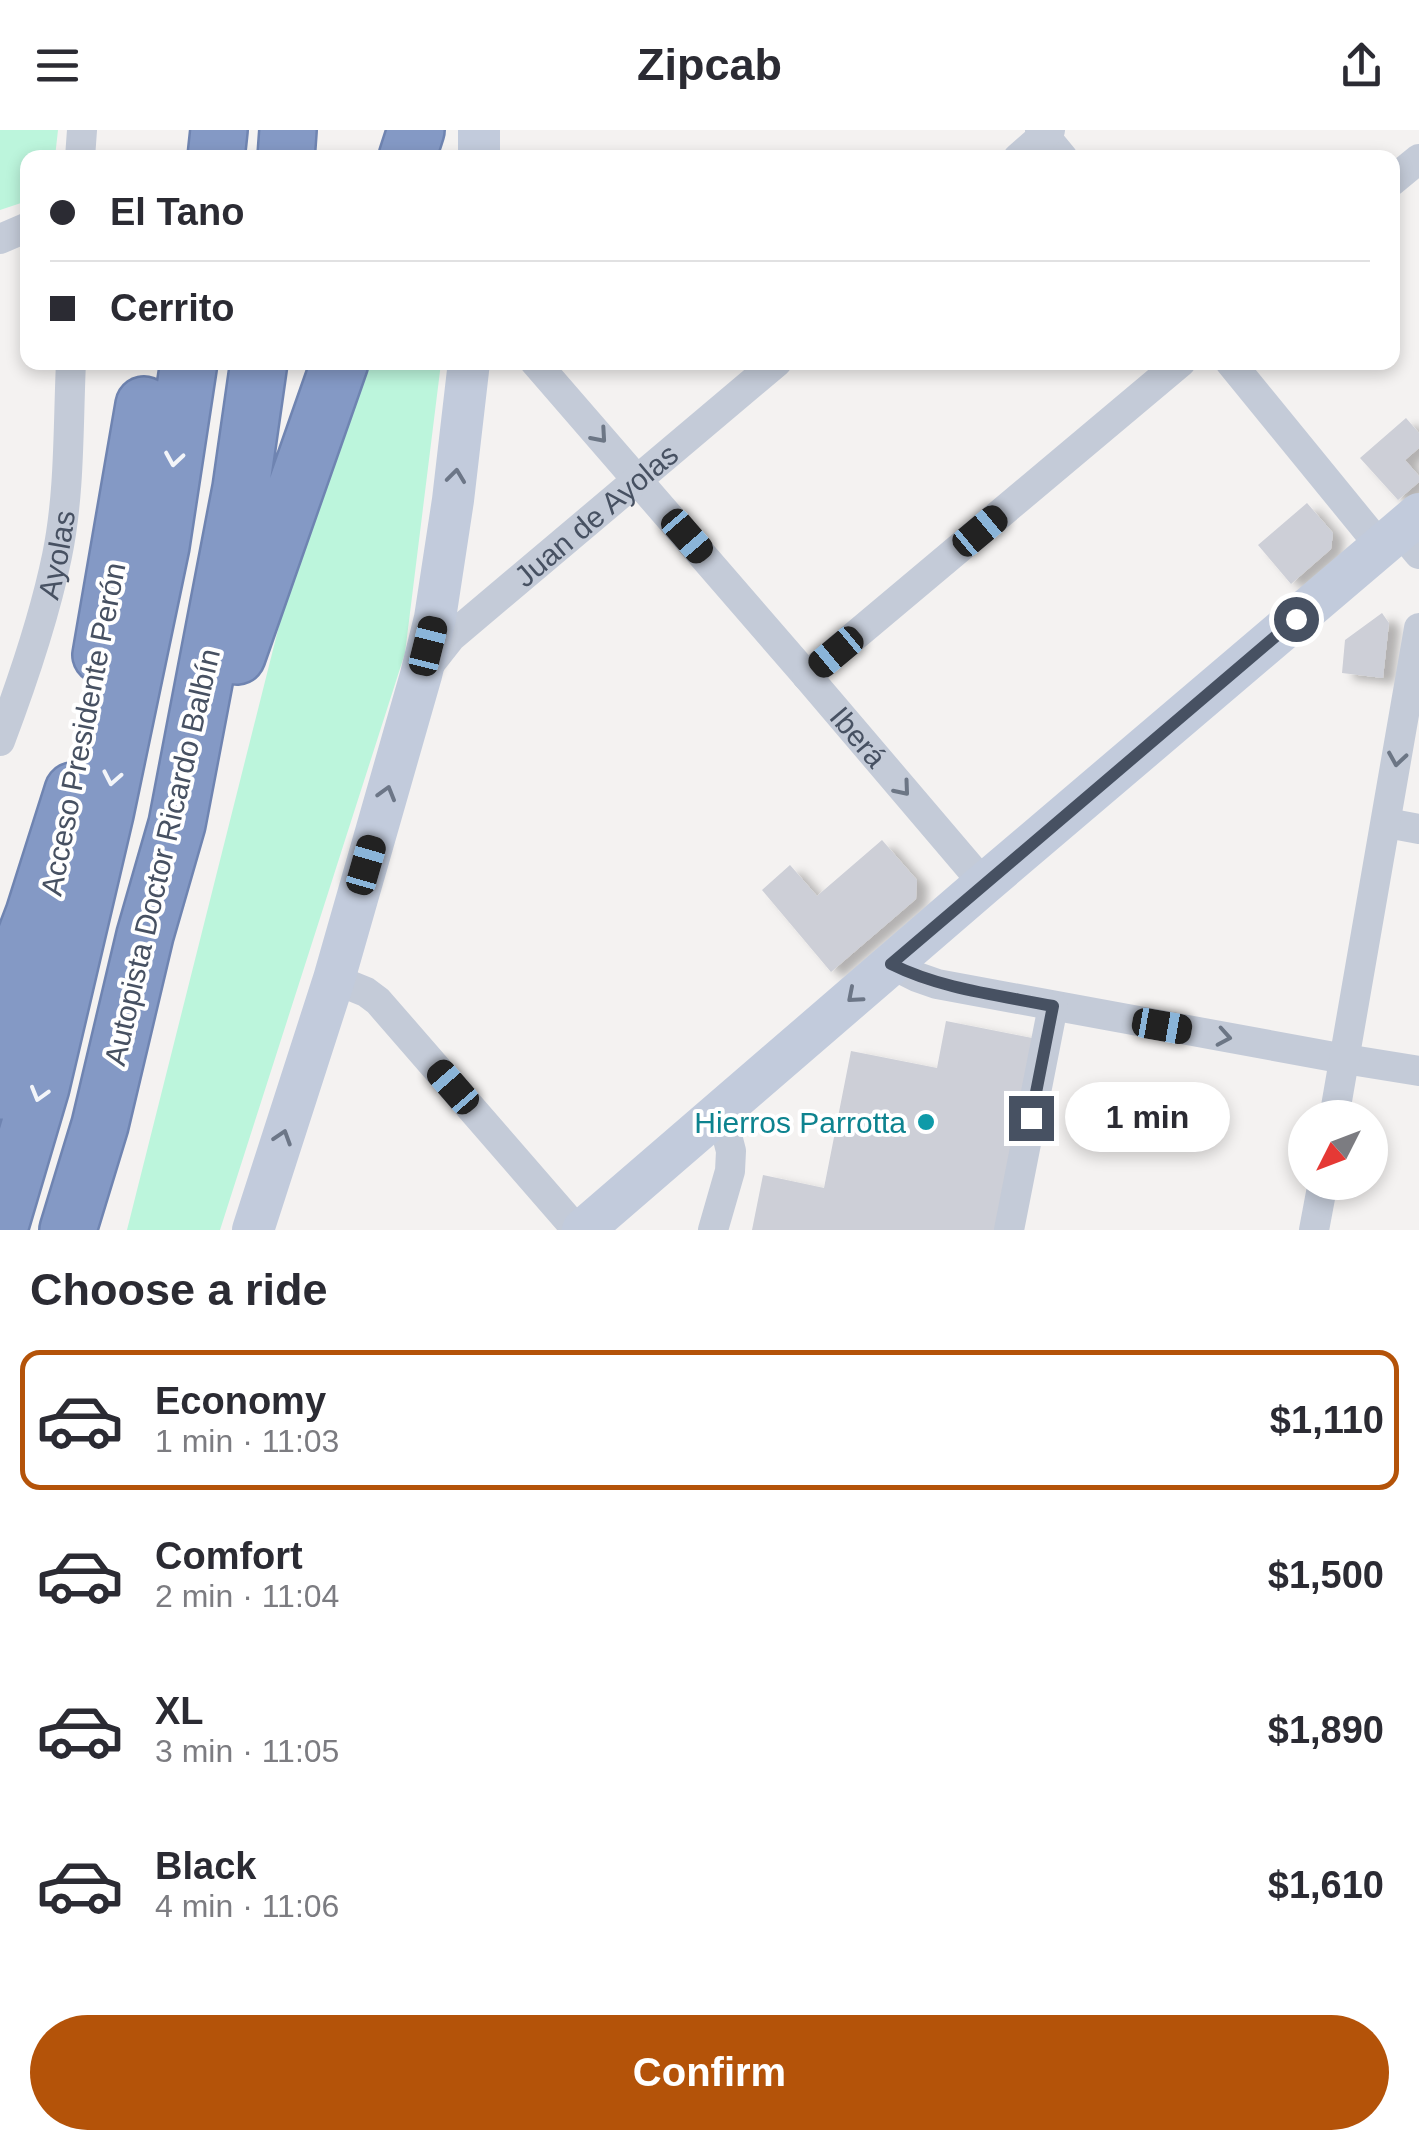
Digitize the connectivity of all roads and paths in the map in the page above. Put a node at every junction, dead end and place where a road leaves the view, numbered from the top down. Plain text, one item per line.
1 (1419, 158) edge
2 (1400, 175) edge
3 (71, 370) edge
4 (150, 370) edge
5 (189, 370) edge
6 (257, 370) edge
7 (337, 370) edge
8 (468, 370) edge
9 (543, 370) edge
10 (768, 370) edge
11 (1171, 370) edge
12 (1238, 370) edge
13 (639, 480) junction
14 (1405, 537) edge
15 (1419, 628) edge
16 (420, 674) junction
17 (807, 676) junction
18 (0, 741) edge
19 (73, 791) junction
20 (1387, 823) junction
21 (177, 824) junction
22 (1419, 829) edge
23 (984, 884) junction
24 (891, 964) junction
25 (334, 979) junction
26 (0, 1004) edge
27 (1053, 1006) junction
28 (1345, 1060) junction
29 (1419, 1071) edge
30 (0, 1092) edge
31 (1337, 1100) edge
32 (720, 1112) junction
33 (1320, 1200) edge
34 (0, 1226) edge
35 (68, 1230) edge
36 (253, 1230) edge
37 (580, 1230) edge
38 (713, 1230) edge
39 (1008, 1230) edge
40 (1314, 1230) edge

1 - 2 street
3 - 18 street, Ayolas
4 - 19 highway, Acceso Presidente Perón
5 -> 34 highway
6 - 21 highway, Autopista Doctor Ricardo Balbín
7 - 21 highway
16 -> 8 main road
9 -> 13 street, Iberá
10 - 13 street, Juan de Ayolas
11 - 17 street
12 - 14 street
13 - 16 street, Juan de Ayolas
13 - 17 street, Iberá
14 - 23 main road
15 -> 20 street
25 -> 16 main road
17 -> 23 street, Iberá
19 - 26 highway
19 - 30 highway, Acceso Presidente Perón
20 - 22 street
20 - 28 street
21 - 35 highway, Autopista Doctor Ricardo Balbín
23 - 24 main road
24 - 27 street
24 -> 32 main road
36 -> 25 main road
25 - 37 street
27 -> 28 street
27 - 39 street
28 - 29 street
28 - 31 street
32 - 37 main road
32 - 38 street
33 - 40 street

